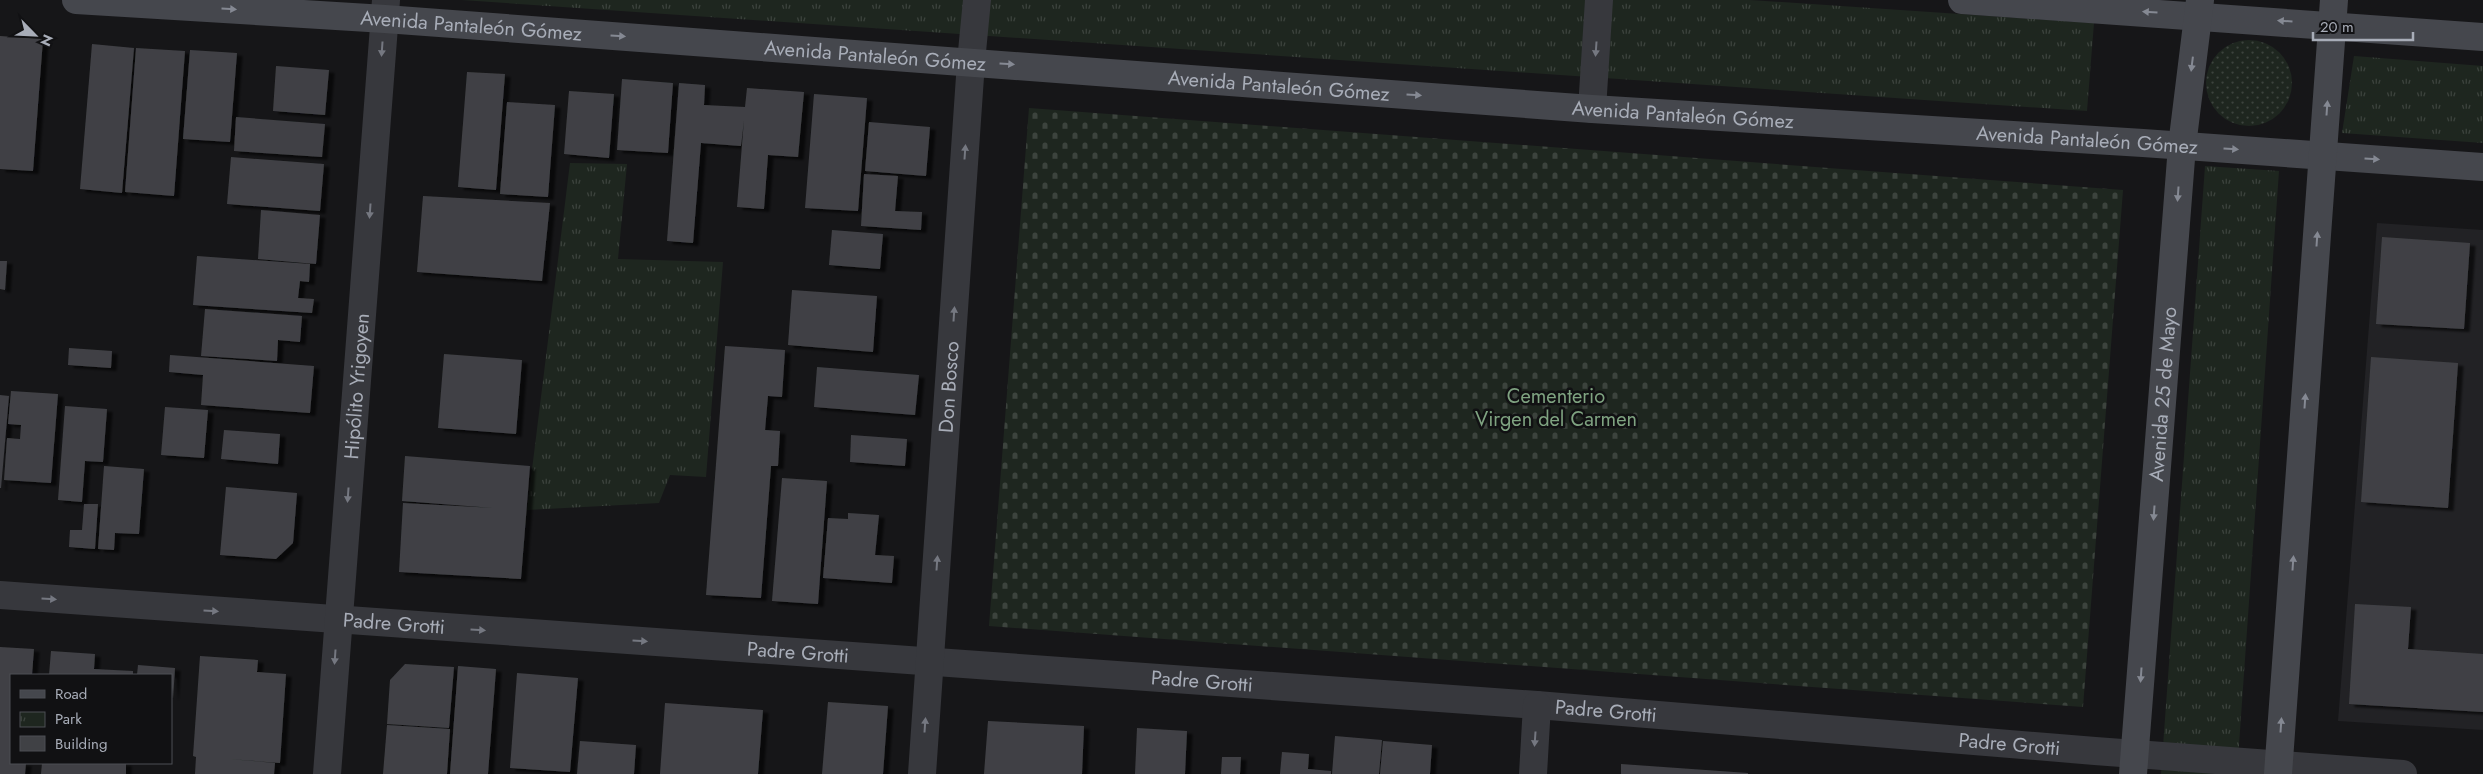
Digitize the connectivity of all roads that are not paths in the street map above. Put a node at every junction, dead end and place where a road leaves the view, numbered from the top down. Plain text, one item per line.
1 (76, 0) edge
2 (977, 0) edge
3 (1599, 0) edge
4 (1962, 0) edge
5 (2200, 8) edge
6 (386, 9) edge
7 (2334, 12) edge
8 (2483, 37) edge
9 (971, 62) junction
10 (1592, 109) junction
11 (2182, 146) junction
12 (2324, 156) junction
13 (2483, 167) edge
14 (0, 595) edge
15 (338, 620) junction
16 (930, 660) junction
17 (1537, 705) junction
18 (2134, 764) edge
19 (2278, 770) edge
20 (327, 774) edge
21 (922, 774) edge
22 (1533, 774) edge
23 (2402, 774) edge

1 -> 6 main road, Avenida Pantaleón Gómez
2 - 9 street, Don Bosco
3 -> 10 street
5 -> 4 main road
7 -> 5 main road
5 -> 11 main road, Avenida 25 de Mayo
6 -> 9 main road, Avenida Pantaleón Gómez
6 -> 15 street, Hipólito Yrigoyen
7 - 8 main road
12 -> 7 main road
9 -> 10 main road, Avenida Pantaleón Gómez
16 -> 9 street, Don Bosco
10 - 11 main road, Avenida Pantaleón Gómez
11 -> 12 main road, Avenida Pantaleón Gómez
11 -> 18 main road, Avenida 25 de Mayo
12 -> 13 main road, Avenida Pantaleón Gómez
19 -> 12 main road
14 -> 15 street, Padre Grotti
15 -> 16 street, Padre Grotti
15 -> 20 street, Hipólito Yrigoyen
16 - 17 street, Padre Grotti
21 -> 16 street, Don Bosco
17 - 18 street, Padre Grotti
17 -> 22 street
18 - 19 street, Padre Grotti
19 - 23 street, Padre Grotti

